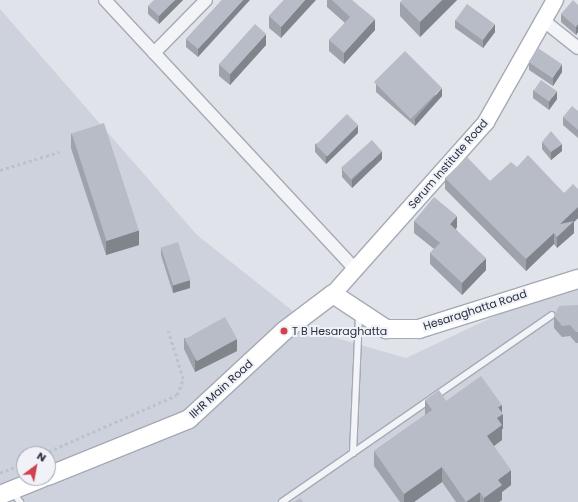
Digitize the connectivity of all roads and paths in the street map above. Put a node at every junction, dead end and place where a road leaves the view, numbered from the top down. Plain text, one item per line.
1 (105, 0) edge
2 (206, 0) edge
3 (555, 0) edge
4 (544, 21) junction
5 (578, 48) edge
6 (154, 53) junction
7 (59, 152) dead end
8 (0, 170) edge
9 (355, 269) junction
10 (578, 279) edge
11 (334, 294) junction
12 (359, 312) junction
13 (552, 315) dead end
14 (168, 332) dead end
15 (56, 448) edge
16 (353, 453) junction
17 (16, 466) edge
18 (0, 473) edge
19 (56, 473) edge
20 (28, 486) edge
21 (10, 496) edge
22 (282, 502) edge

1 - 6 street
2 - 6 street
3 - 4 main road, Serum Institute Road
4 - 5 street
4 - 9 main road, Serum Institute Road
6 - 9 street
7 - 8 path
9 - 11 main road, Serum Institute Road
10 - 12 main road, Hesaraghatta Road
11 - 12 main road, Hesaraghatta Road
11 - 19 main road, IIHR Main Road
12 - 16 lane
13 - 16 lane
14 - 15 path
16 - 22 lane
17 - 18 path
20 - 21 main road

